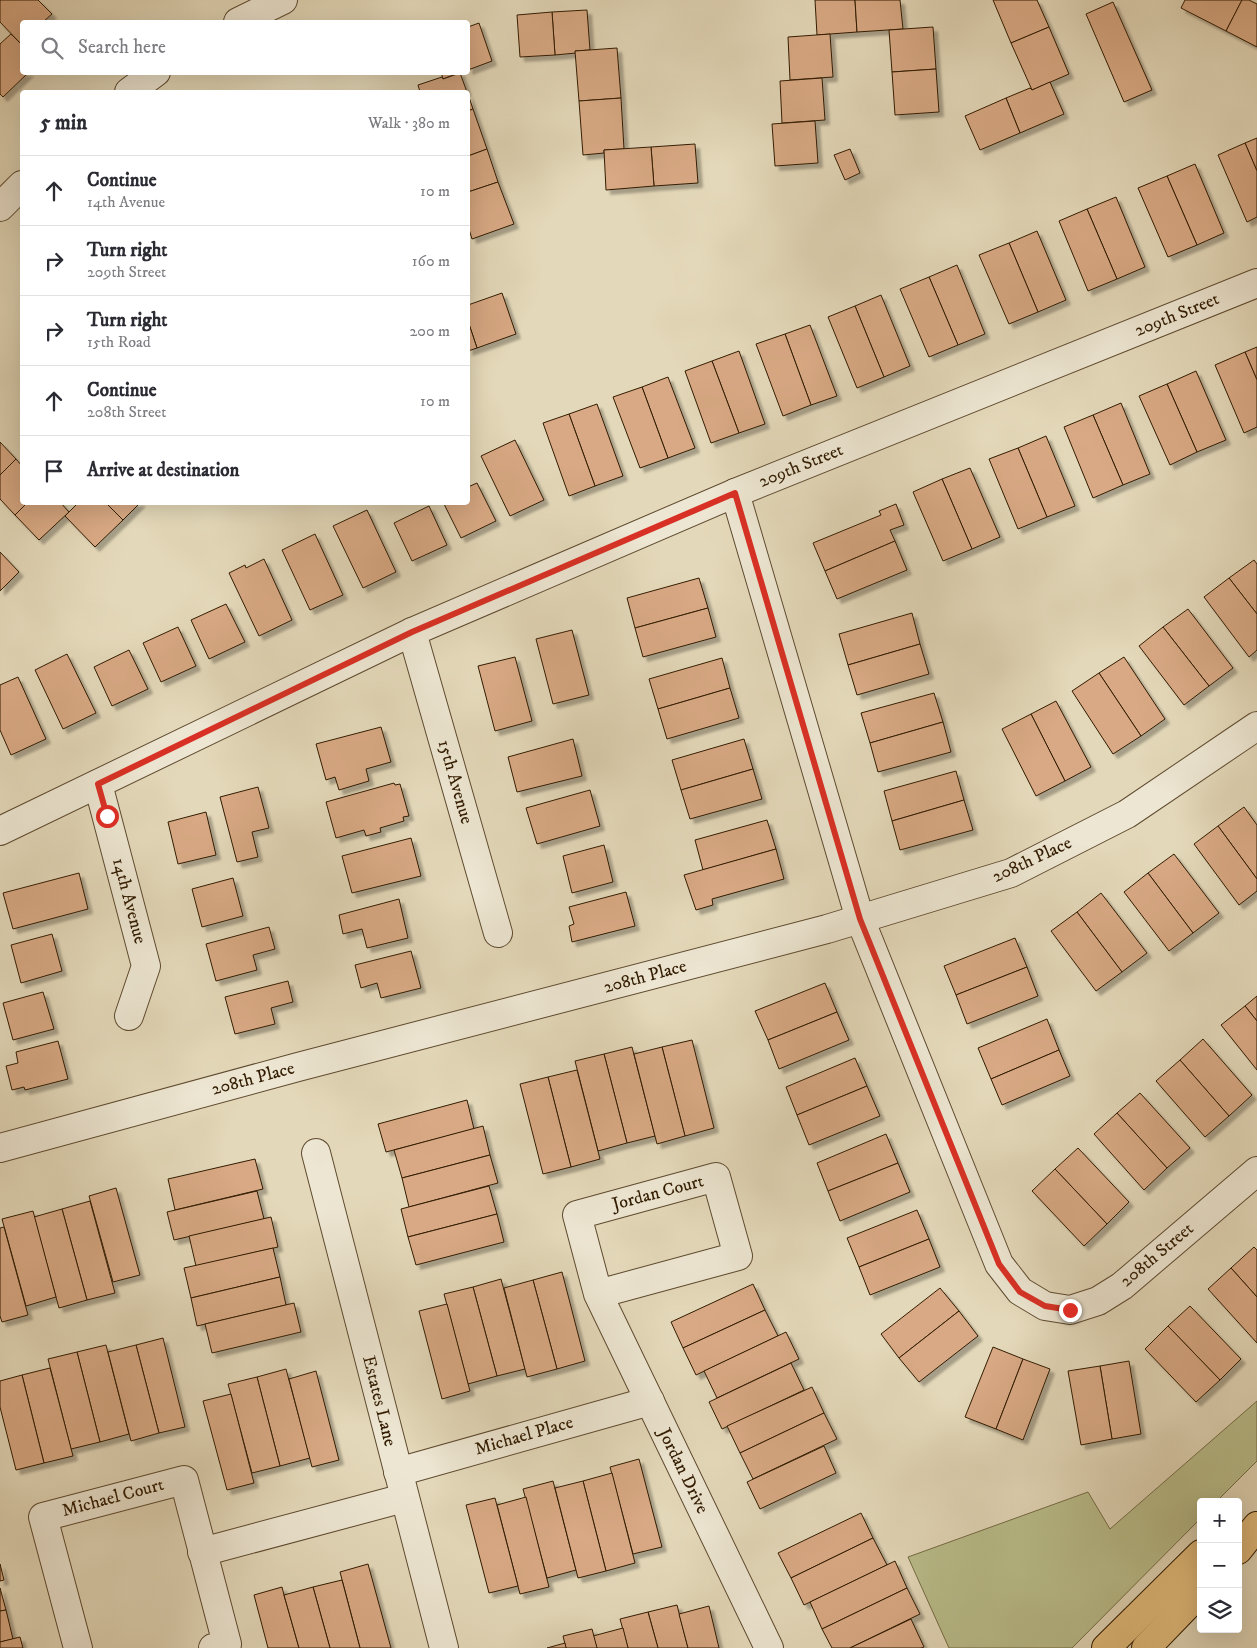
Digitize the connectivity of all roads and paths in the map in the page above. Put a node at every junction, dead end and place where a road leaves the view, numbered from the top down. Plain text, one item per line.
1 (283, 0) edge
2 (242, 20) edge
3 (152, 75) edge
4 (132, 90) edge
5 (20, 187) edge
6 (0, 207) edge
7 (1257, 283) edge
8 (735, 493) junction
9 (412, 632) junction
10 (1257, 726) edge
11 (98, 784) junction
12 (0, 831) edge
13 (860, 919) junction
14 (498, 933) dead end
15 (129, 1016) dead end
16 (0, 1148) edge
17 (316, 1153) dead end
18 (1257, 1171) edge
19 (598, 1294) junction
20 (650, 1401) junction
21 (401, 1485) junction
22 (1257, 1508) edge
23 (1242, 1520) edge
24 (1257, 1526) edge
25 (1242, 1545) edge
26 (202, 1552) junction
27 (1197, 1558) edge
28 (1197, 1595) edge
29 (78, 1648) edge
30 (213, 1648) edge
31 (444, 1648) edge
32 (769, 1648) edge
33 (1106, 1648) edge
34 (1146, 1648) edge

1 - 2 street
3 - 4 street
5 - 6 street
7 - 8 street, 209th Street
8 - 9 street, 209th Street
8 - 13 street
9 - 11 street, 209th Street
9 - 14 street, 15th Avenue
10 - 13 street, 208th Place
11 - 12 street, 209th Street
11 - 15 street, 14th Avenue
13 - 16 street, 208th Place
13 - 18 street, 208th Street
17 - 21 street, Estates Lane
19 - 19 street, Jordan Court
19 - 20 street, Jordan Drive
20 - 21 street, Michael Place
20 - 32 street, Jordan Drive
21 - 26 street
21 - 31 street, Estates Lane
22 - 23 highway
24 - 25 highway
26 - 29 street, Michael Court
26 - 30 street, Michael Court
27 - 33 highway
28 - 34 highway

